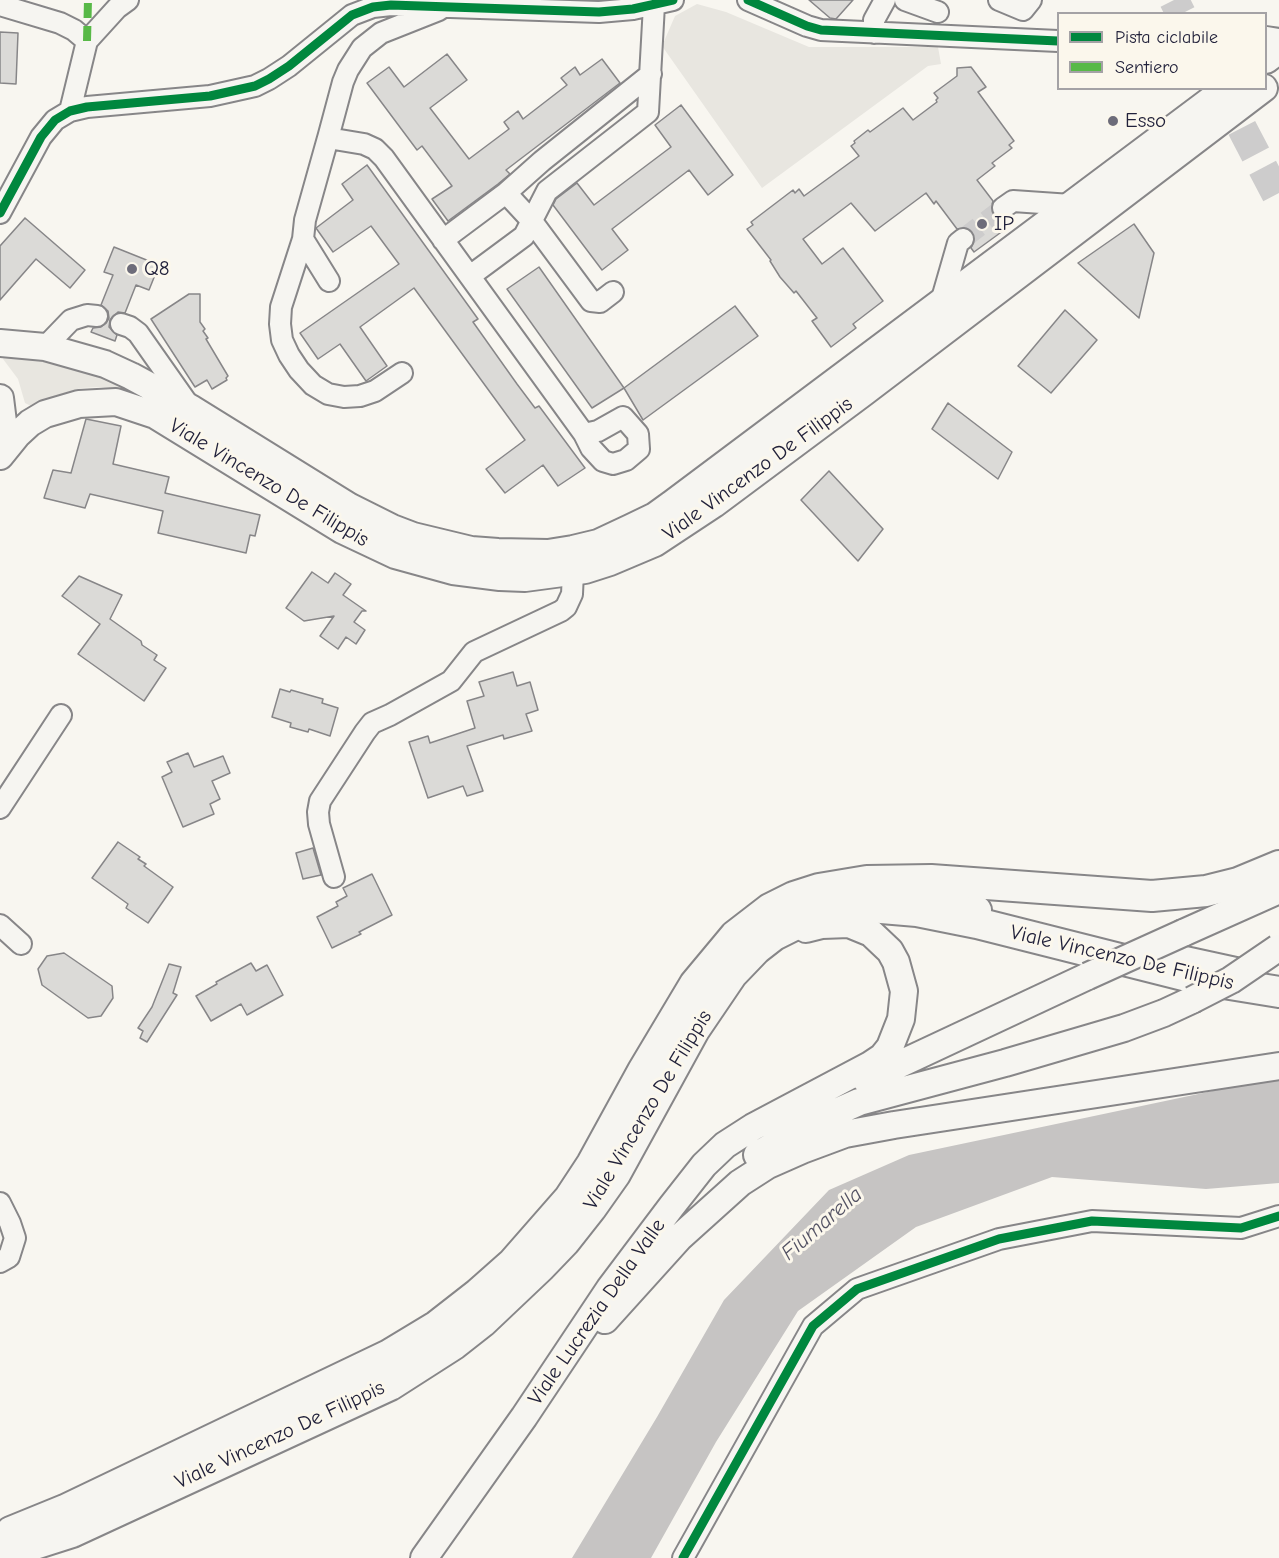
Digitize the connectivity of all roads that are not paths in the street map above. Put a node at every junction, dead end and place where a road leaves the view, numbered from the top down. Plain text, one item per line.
1 (128, 0) edge
2 (748, 0) edge
3 (885, 0) edge
4 (905, 0) edge
5 (999, 0) edge
6 (1031, 0) edge
7 (663, 3) edge
8 (0, 5) edge
9 (447, 6) junction
10 (938, 12) dead end
11 (874, 33) junction
12 (87, 41) junction
13 (1057, 41) edge
14 (1279, 50) edge
15 (1267, 59) edge
16 (651, 74) junction
17 (1279, 77) edge
18 (1267, 86) edge
19 (1224, 90) edge
20 (1262, 90) edge
21 (70, 111) junction
22 (328, 138) junction
23 (506, 193) junction
24 (1071, 205) junction
25 (1004, 208) tunnel mouth
26 (0, 213) edge
27 (531, 220) junction
28 (303, 239) junction
29 (963, 239) tunnel mouth
30 (444, 240) junction
31 (470, 276) junction
32 (329, 281) dead end
33 (613, 292) dead end
34 (941, 302) junction
35 (97, 316) dead end
36 (121, 324) dead end
37 (0, 343) edge
38 (45, 347) junction
39 (402, 373) dead end
40 (0, 398) edge
41 (192, 409) junction
42 (584, 434) dead end
43 (0, 441) edge
44 (0, 456) edge
45 (573, 572) junction
46 (61, 715) dead end
47 (0, 808) edge
48 (1279, 866) edge
49 (334, 877) dead end
50 (1279, 890) edge
51 (0, 925) edge
52 (21, 944) dead end
53 (1279, 948) edge
54 (1279, 979) edge
55 (704, 992) junction
56 (1279, 993) edge
57 (1279, 1065) edge
58 (0, 1203) edge
59 (670, 1207) junction
60 (1279, 1216) edge
61 (0, 1262) edge
62 (620, 1303) junction
63 (524, 1417) junction
64 (0, 1536) edge
65 (0, 1555) edge
66 (424, 1558) edge
67 (683, 1558) edge

1 - 12 street
2 - 11 street
3 - 11 street
4 - 10 street
5 - 6 street
7 - 9 street
7 - 16 street
8 - 12 street
9 - 21 street
9 - 22 street
11 - 13 street
12 - 21 street
14 - 15 main road
16 - 23 street
16 - 27 street
17 - 18 main road, Viale Vincenzo De Filippis
19 - 24 main road, Viale Vincenzo De Filippis
20 - 45 main road, Viale Vincenzo De Filippis
21 - 26 street
22 - 28 street
22 - 30 street
23 - 27 street
23 - 30 street
24 - 25 street
24 - 34 main road, Viale Vincenzo De Filippis
27 - 31 street
27 - 33 street
28 - 32 street
28 - 39 street
29 - 34 street
30 - 31 street
31 - 42 street
34 - 41 main road, Viale Vincenzo De Filippis
35 - 38 street
36 - 41 street
37 - 38 main road, Viale Vincenzo De Filippis
38 - 41 main road, Viale Vincenzo De Filippis
40 - 43 main road
44 - 45 main road, Viale Vincenzo De Filippis
45 - 49 street
46 - 47 street
48 - 55 highway, Viale Vincenzo De Filippis
50 - 59 main road, bridge
51 - 52 street
53 - 62 main road, bridge
54 - 55 main road
55 - 56 highway, Viale Vincenzo De Filippis
55 - 59 main road
55 - 64 highway, Viale Vincenzo De Filippis
55 - 65 highway, Viale Vincenzo De Filippis
57 - 62 main road
58 - 61 street
59 - 63 main road, Viale Lucrezia Della Valle
60 - 67 street
62 - 63 main road, Viale Lucrezia Della Valle
63 - 66 main road, Viale Lucrezia Della Valle

